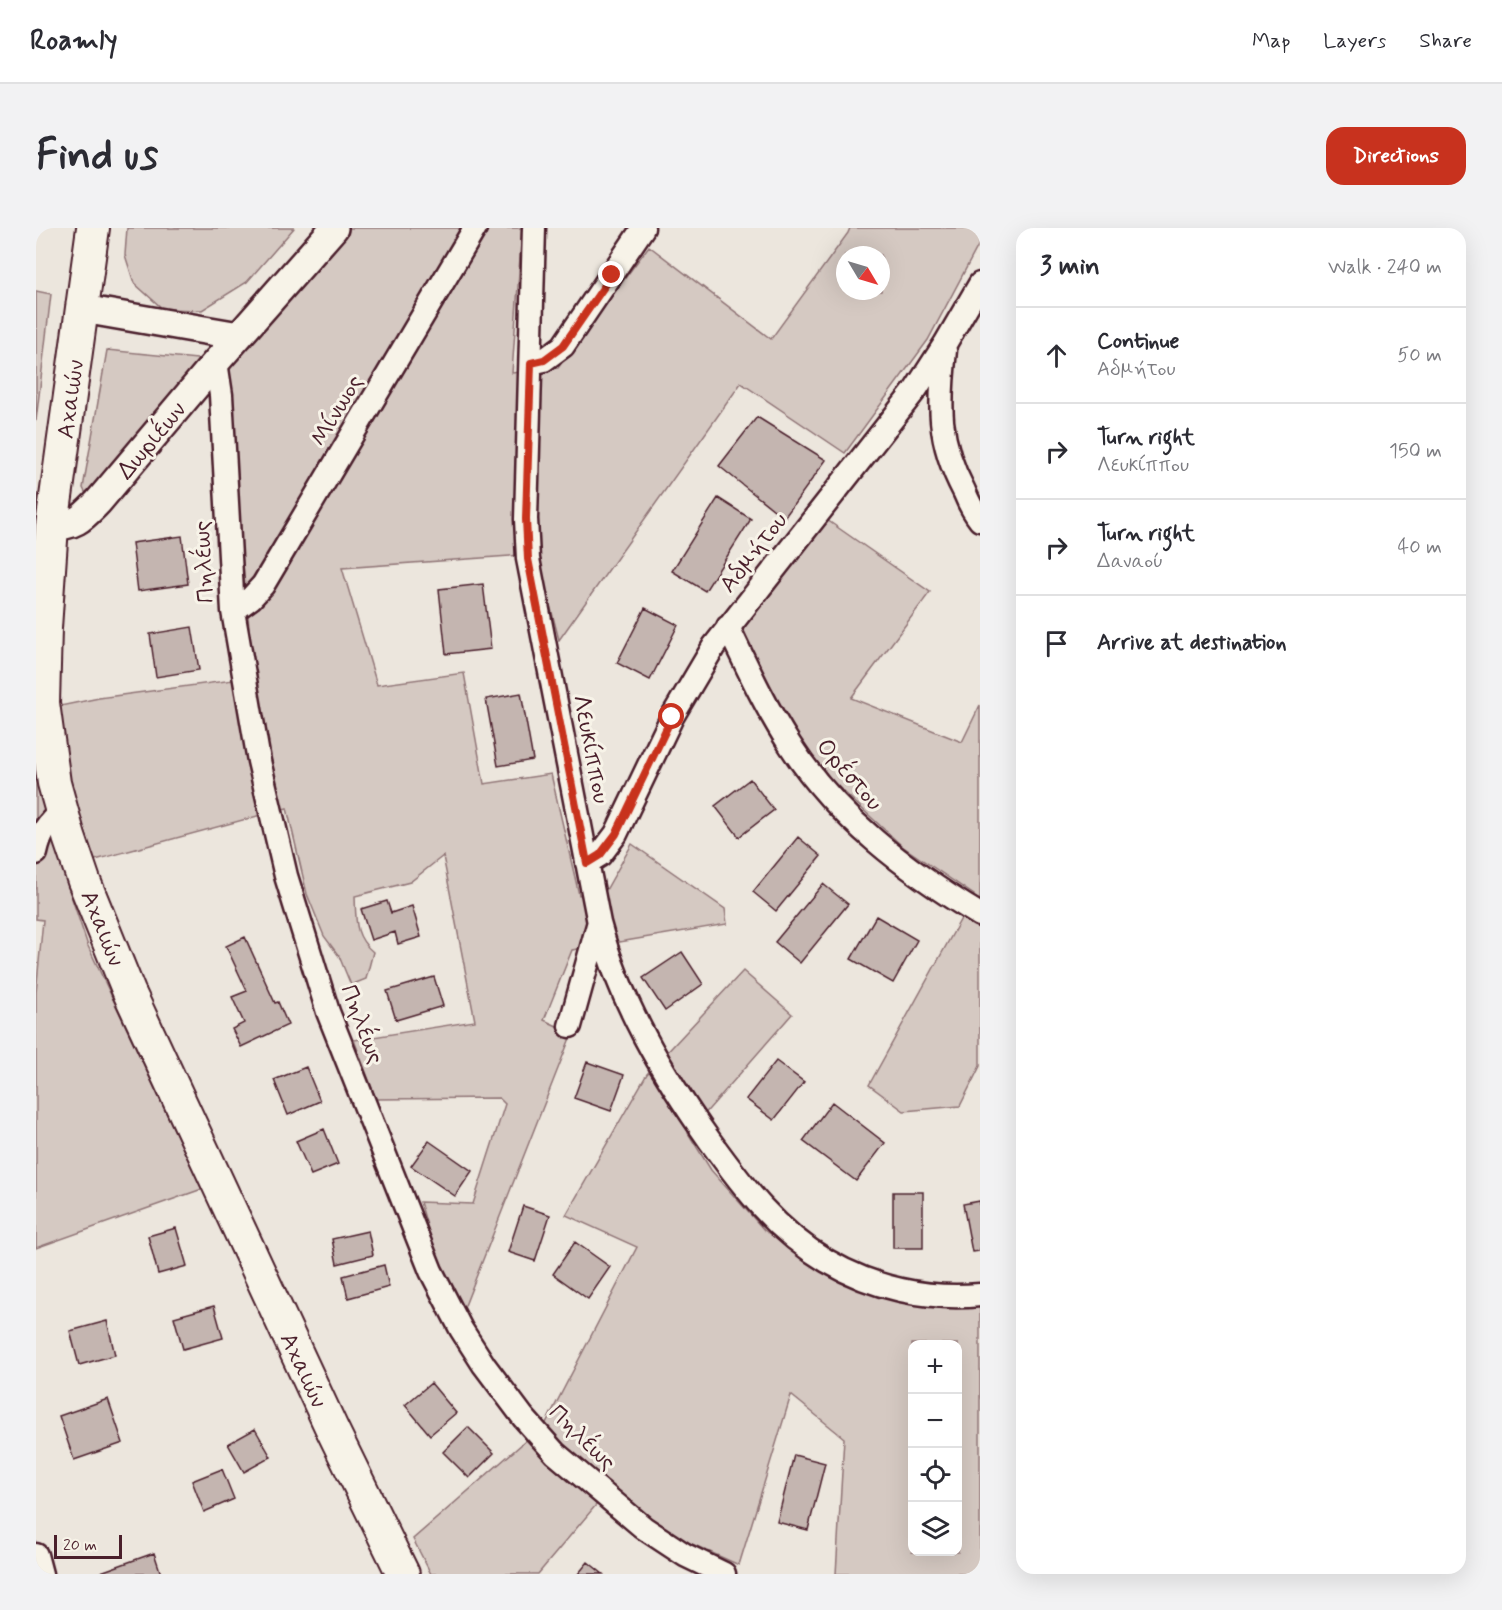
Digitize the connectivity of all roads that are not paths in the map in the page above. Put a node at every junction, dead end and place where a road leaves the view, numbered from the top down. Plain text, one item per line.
1 (93, 228) edge
2 (334, 228) edge
3 (475, 228) edge
4 (534, 228) edge
5 (644, 228) edge
6 (980, 284) edge
7 (83, 309) junction
8 (239, 336) junction
9 (945, 344) junction
10 (216, 362) junction
11 (531, 363) junction
12 (980, 520) edge
13 (52, 525) junction
14 (233, 611) junction
15 (40, 627) edge
16 (728, 627) junction
17 (62, 811) junction
18 (36, 853) edge
19 (587, 863) junction
20 (980, 915) edge
21 (599, 923) junction
22 (570, 1026) dead end
23 (980, 1295) edge
24 (36, 1555) edge
25 (42, 1574) edge
26 (403, 1574) edge
27 (724, 1574) edge

1 - 7 main road, Αχαιών
2 - 8 street, Δωριέων
3 - 14 street, Μίνωος
4 - 11 street, Λευκίππου
5 - 11 street
6 - 9 street, Αδμήτου
7 - 8 street
7 - 13 main road, Αχαιών
8 - 10 street, Δωριέων
9 - 12 street
9 - 16 street, Αδμήτου
10 - 13 street, Δωριέων
10 - 14 street, Πηλέως
11 - 19 street, Λευκίππου
13 - 15 main road, Αχαιών
14 - 27 street, Πηλέως
15 - 17 main road, Αχαιών
16 - 19 street, Αδμήτου
16 - 20 street, Ορέστου
17 - 18 street
17 - 26 main road, Αχαιών
19 - 21 street, Λευκίππου
21 - 22 street
21 - 23 street, Λευκίππου
24 - 25 street

